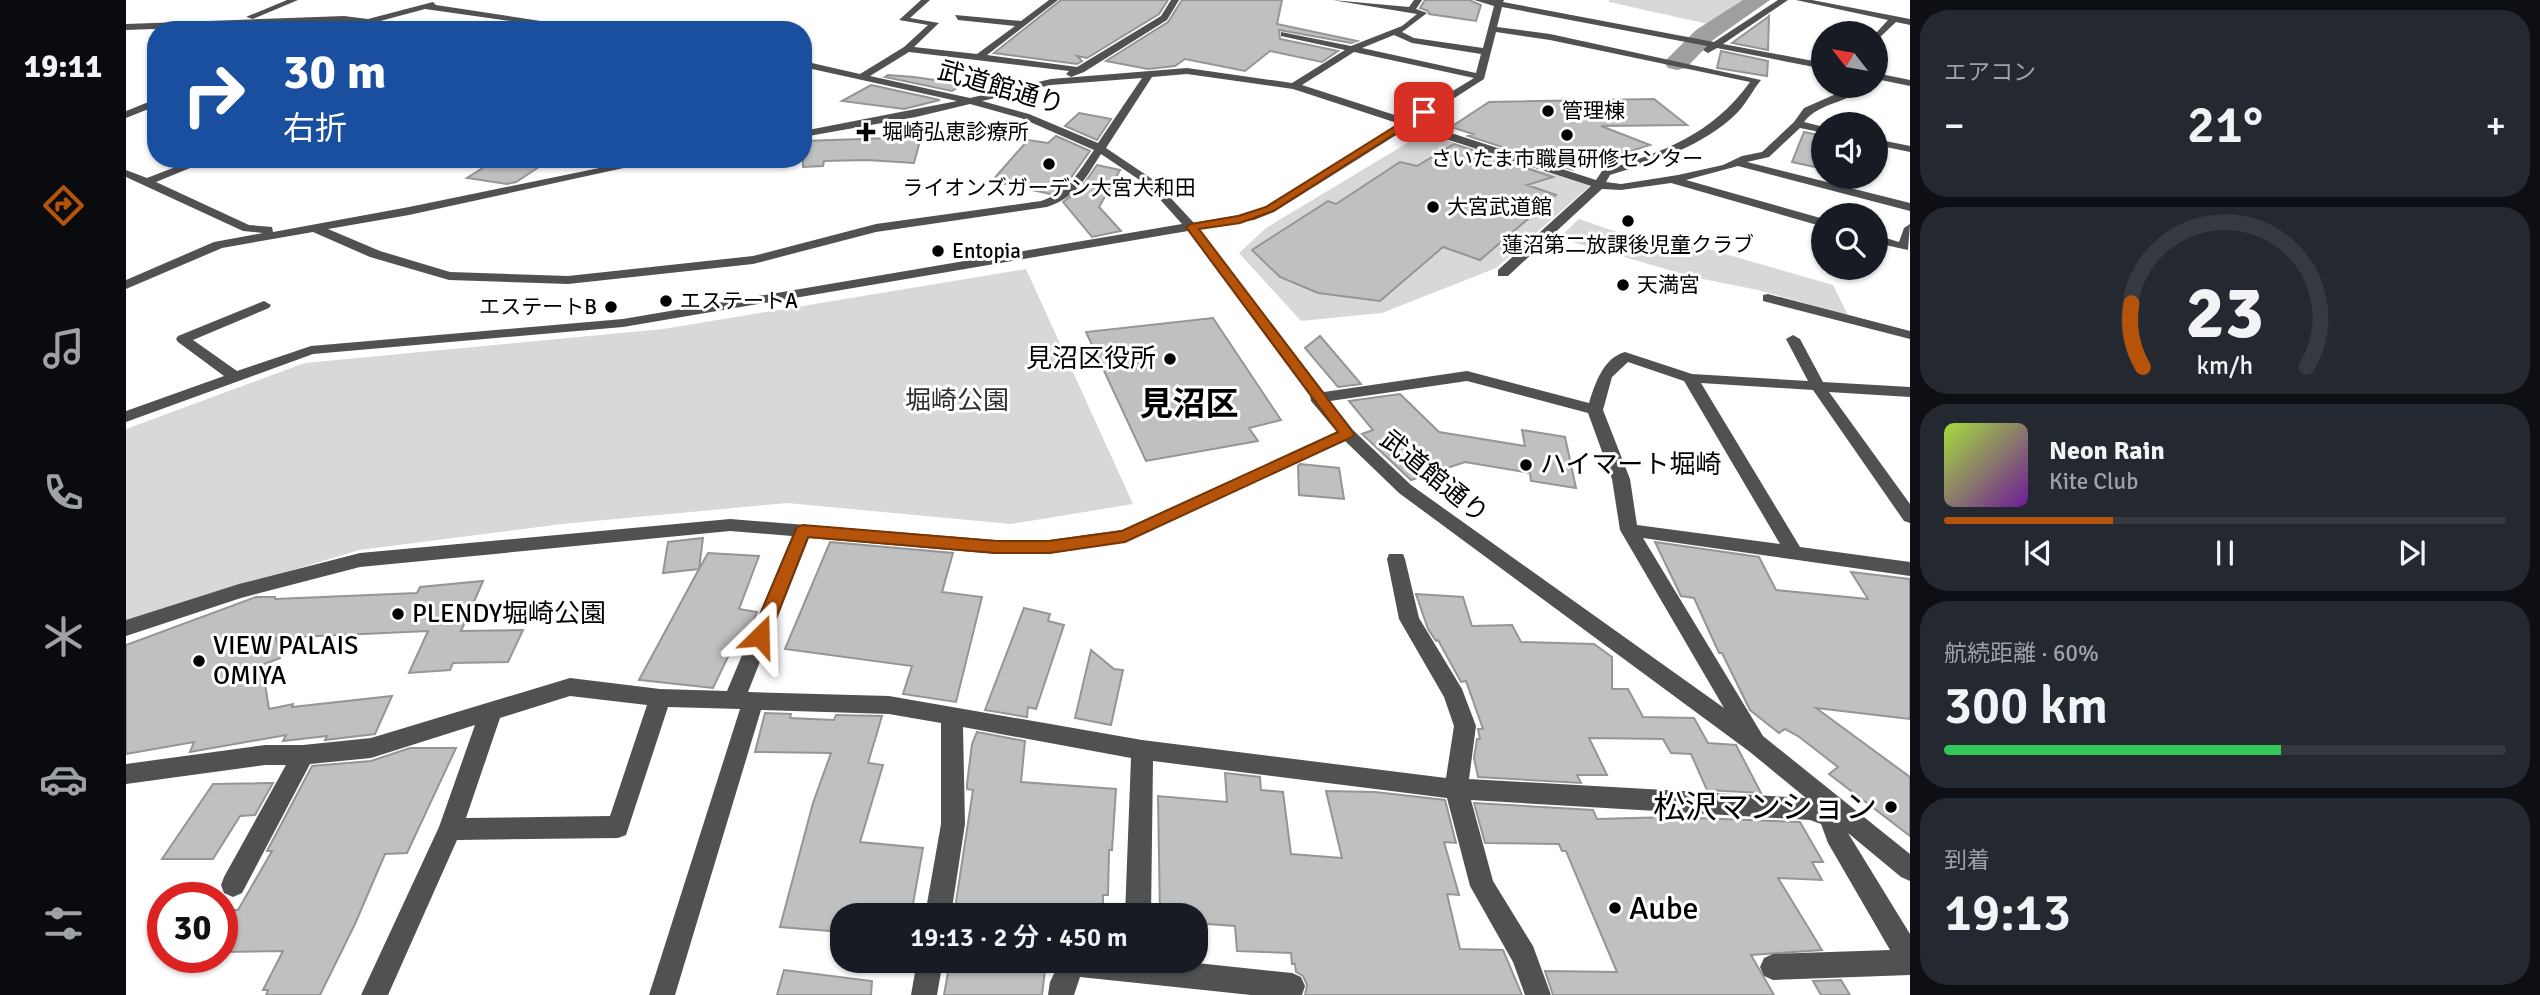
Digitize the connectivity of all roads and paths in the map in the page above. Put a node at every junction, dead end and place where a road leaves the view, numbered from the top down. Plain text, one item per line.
1 (294, 0) edge
2 (446, 0) edge
3 (926, 0) edge
4 (1054, 0) edge
5 (1175, 0) edge
6 (1336, 0) edge
7 (1418, 0) edge
8 (1478, 0) edge
9 (1784, 0) edge
10 (1800, 0) edge
11 (1499, 2) edge
12 (424, 6) junction
13 (1411, 10) junction
14 (958, 17) dead end
15 (1894, 19) junction
16 (240, 21) edge
17 (273, 21) edge
18 (367, 21) joint
19 (530, 21) edge
20 (1910, 22) edge
21 (1022, 24) junction
22 (1888, 25) edge
23 (147, 26) edge
24 (126, 27) edge
25 (1494, 29) junction
26 (1392, 31) junction
27 (1284, 34) dead end
28 (1712, 45) junction
29 (1354, 48) junction
30 (906, 49) junction
31 (1488, 52) junction
32 (979, 57) junction
33 (1811, 65) edge
34 (812, 67) edge
35 (1690, 67) junction
36 (1081, 70) junction
37 (1149, 75) junction
38 (862, 77) junction
39 (1480, 77) junction
40 (1888, 78) edge
41 (1051, 82) junction
42 (1910, 83) edge
43 (1294, 86) junction
44 (1838, 98) edge
45 (969, 101) junction
46 (147, 106) edge
47 (126, 115) edge
48 (1406, 124) junction
49 (1798, 124) junction
50 (1811, 127) edge
51 (812, 132) edge
52 (1888, 144) edge
53 (1099, 147) junction
54 (1910, 149) edge
55 (1739, 163) junction
56 (184, 168) edge
57 (616, 168) edge
58 (126, 173) edge
59 (1672, 179) junction
60 (147, 183) junction
61 (1599, 185) junction
62 (1910, 207) edge
63 (1811, 219) edge
64 (1191, 227) junction
65 (247, 228) junction
66 (315, 228) junction
67 (1910, 228) edge
68 (286, 232) junction
69 (1888, 243) edge
70 (219, 245) junction
71 (1503, 273) dead end
72 (126, 285) edge
73 (1768, 298) dead end
74 (264, 304) dead end
75 (1910, 335) edge
76 (1793, 339) dead end
77 (235, 377) junction
78 (1690, 377) junction
79 (1819, 388) junction
80 (1910, 393) edge
81 (1317, 398) junction
82 (1595, 410) junction
83 (126, 417) edge
84 (1347, 434) junction
85 (1910, 517) edge
86 (1629, 530) junction
87 (803, 531) junction
88 (1794, 552) junction
89 (1396, 559) dead end
90 (1910, 569) edge
91 (126, 628) edge
92 (660, 698) junction
93 (743, 701) junction
94 (491, 711) junction
95 (951, 715) junction
96 (1758, 745) junction
97 (1142, 750) junction
98 (303, 755) junction
99 (126, 774) edge
100 (1456, 789) junction
101 (1838, 817) junction
102 (450, 829) junction
103 (1910, 869) edge
104 (235, 882) edge
105 (940, 903) edge
106 (1138, 903) edge
107 (1910, 960) edge
108 (1773, 967) dead end
109 (928, 973) edge
110 (1068, 973) edge
111 (1196, 973) edge
112 (1292, 986) dead end
113 (374, 995) edge
114 (662, 995) edge
115 (924, 995) edge
116 (1061, 995) edge
117 (1538, 995) edge

1 - 16 street
2 - 12 street
3 - 30 street
4 - 21 street
5 - 36 street
6 - 13 street
7 - 13 street
8 - 11 street
9 - 28 street
10 - 15 street
11 - 25 street
11 - 28 street
12 - 18 street
12 - 19 street
13 - 26 street
14 - 21 street
15 - 20 street
15 - 22 street
17 - 18 street
21 - 32 street
23 - 24 street
25 - 31 street
25 - 35 street
26 - 29 street
26 - 31 street
27 - 29 street
28 - 33 street
28 - 35 street
29 - 39 street
29 - 43 street
30 - 32 street
30 - 38 street
31 - 39 street
32 - 36 street
34 - 38 street, 武道館通り
35 - 61 street
36 - 41 street
37 - 41 street
37 - 43 street
37 - 53 street
38 - 45 street, 武道館通り
39 - 48 street
40 - 42 street
41 - 45 street
43 - 48 street
44 - 49 street
45 - 51 street
45 - 53 street, 武道館通り
46 - 47 street
48 - 61 street
48 - 64 street
49 - 50 street
49 - 55 street
52 - 54 street
53 - 64 street, 武道館通り
53 - 66 street
55 - 59 street
55 - 62 street
56 - 60 street
57 - 66 street
58 - 60 street
59 - 61 street
59 - 63 street
60 - 65 street
61 - 71 street
64 - 77 street
64 - 81 street, 武道館通り
65 - 68 street
65 - 70 street
66 - 68 street
67 - 69 street
68 - 70 street
70 - 72 street
73 - 75 street
74 - 77 street
76 - 79 street
77 - 83 street
78 - 79 street
78 - 82 street
78 - 88 street
79 - 80 street
79 - 85 street
81 - 82 street
81 - 84 street, 武道館通り
82 - 86 street
84 - 87 street
84 - 96 street, 武道館通り
86 - 88 street
86 - 96 street
87 - 91 street
87 - 93 street
88 - 90 street
89 - 100 street
92 - 93 street
92 - 94 street
92 - 102 street
93 - 95 street
93 - 114 street
94 - 98 street
94 - 102 street
95 - 97 street
95 - 105 street
96 - 101 street, 武道館通り
97 - 100 street
97 - 106 street
98 - 99 street
98 - 104 street
100 - 101 street
100 - 117 street
101 - 103 street, 武道館通り
101 - 107 street
102 - 113 street
107 - 108 street
109 - 115 street
110 - 116 street
111 - 112 street

